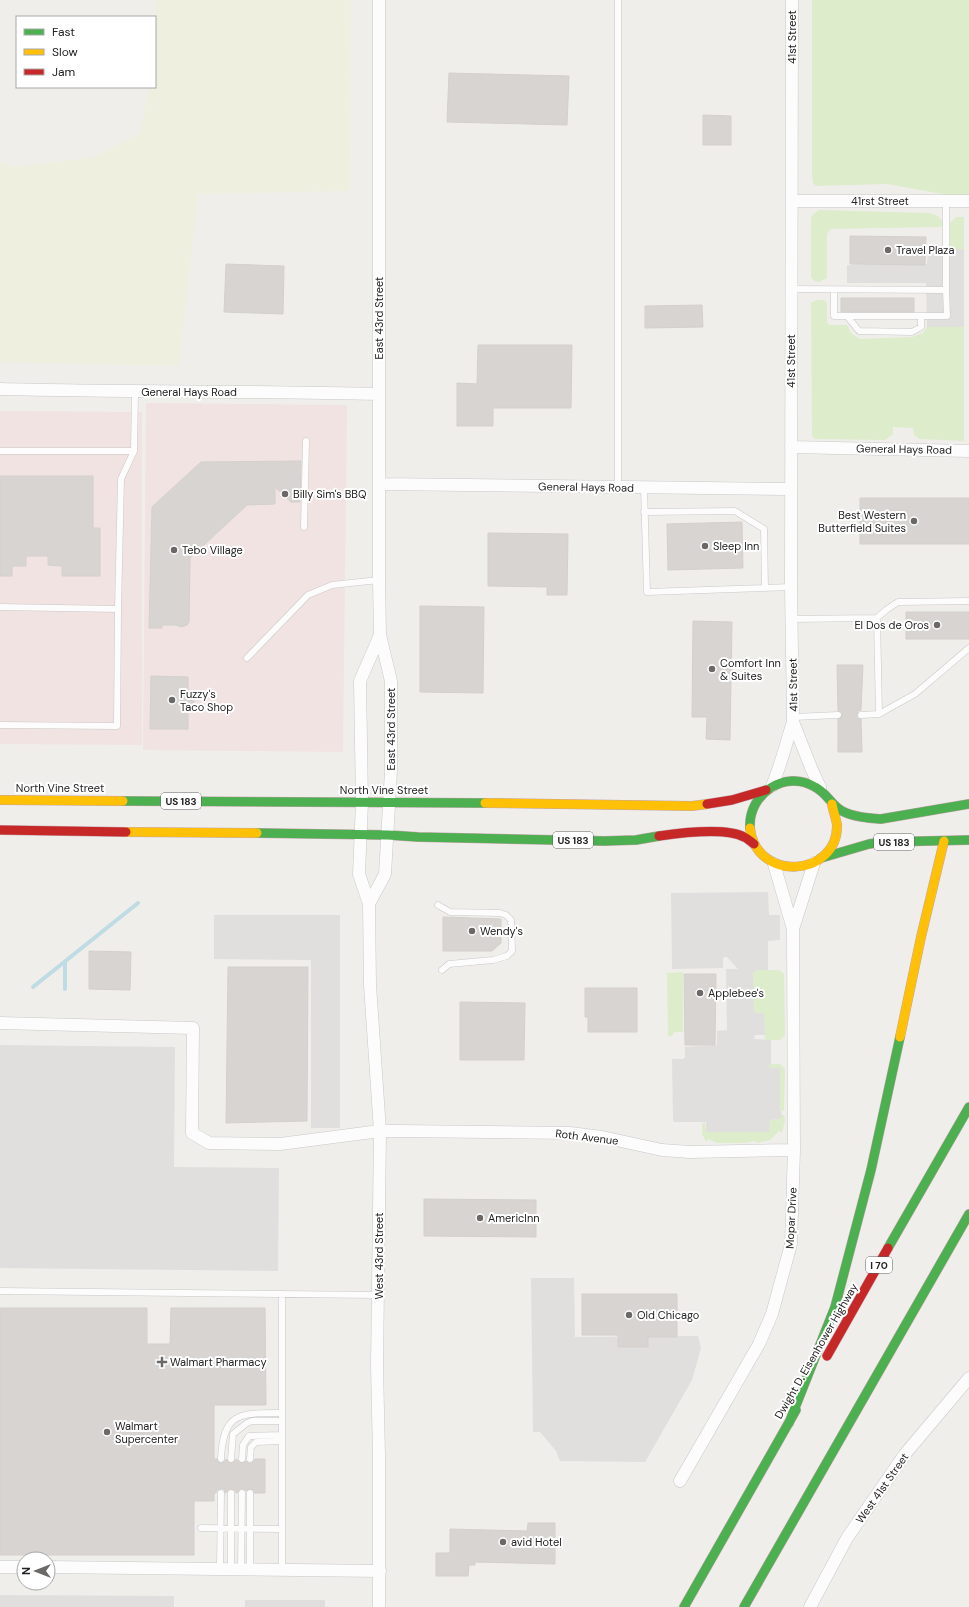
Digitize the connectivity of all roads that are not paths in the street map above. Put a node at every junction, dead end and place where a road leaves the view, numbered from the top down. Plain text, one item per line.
1 (380, 0) edge
2 (618, 0) edge
3 (792, 0) edge
4 (946, 201) junction
5 (969, 201) edge
6 (792, 202) junction
7 (791, 289) junction
8 (834, 290) junction
9 (946, 290) junction
10 (847, 316) junction
11 (921, 316) junction
12 (0, 389) edge
13 (134, 392) junction
14 (379, 394) junction
15 (306, 441) dead end
16 (791, 447) junction
17 (0, 451) edge
18 (969, 451) edge
19 (134, 452) junction
20 (380, 484) junction
21 (618, 487) junction
22 (644, 487) junction
23 (791, 489) junction
24 (644, 512) junction
25 (304, 527) dead end
26 (379, 580) junction
27 (791, 587) junction
28 (764, 588) junction
29 (969, 601) edge
30 (0, 607) edge
31 (118, 609) junction
32 (877, 618) junction
33 (792, 619) junction
34 (380, 636) junction
35 (969, 648) edge
36 (247, 658) dead end
37 (879, 714) junction
38 (838, 715) dead end
39 (861, 715) dead end
40 (793, 719) junction
41 (0, 725) edge
42 (769, 788) junction
43 (822, 791) junction
44 (0, 800) edge
45 (362, 802) junction
46 (389, 802) junction
47 (832, 804) junction
48 (969, 804) edge
49 (0, 830) edge
50 (360, 835) junction
51 (388, 835) junction
52 (969, 840) edge
53 (944, 841) junction
54 (754, 844) junction
55 (818, 860) junction
56 (774, 864) junction
57 (369, 904) junction
58 (438, 905) dead end
59 (793, 929) junction
60 (442, 970) dead end
61 (0, 1023) edge
62 (969, 1107) edge
63 (380, 1131) junction
64 (794, 1150) junction
65 (969, 1214) edge
66 (950, 1265) dead end
67 (0, 1291) edge
68 (282, 1294) junction
69 (379, 1295) junction
70 (911, 1314) junction
71 (969, 1378) edge
72 (282, 1413) junction
73 (282, 1421) junction
74 (789, 1423) junction
75 (282, 1438) junction
76 (221, 1459) dead end
77 (231, 1459) dead end
78 (242, 1459) dead end
79 (250, 1459) dead end
80 (680, 1481) dead end
81 (221, 1494) dead end
82 (231, 1494) dead end
83 (242, 1494) dead end
84 (250, 1494) dead end
85 (201, 1528) dead end
86 (221, 1528) junction
87 (231, 1529) junction
88 (241, 1529) junction
89 (250, 1529) junction
90 (282, 1529) junction
91 (0, 1567) edge
92 (16, 1567) edge
93 (56, 1567) edge
94 (235, 1569) junction
95 (282, 1570) junction
96 (380, 1571) junction
97 (379, 1607) edge
98 (684, 1607) edge
99 (744, 1607) edge
100 (810, 1607) edge

1 - 14 street, East 43rd Street
2 - 21 lane
3 - 6 street, 41st Street
4 - 5 street, 41rst Street
4 - 6 street, 41rst Street
4 - 9 lane
6 - 7 street, 41st Street
7 - 8 lane
7 - 16 street, 41st Street
8 - 9 lane
8 - 10 lane
9 - 11 lane
10 - 11 lane
10 - 11 lane
12 - 13 street, General Hays Road
13 - 14 street, General Hays Road
13 - 19 lane
14 - 20 street, East 43rd Street
15 - 25 lane
16 - 18 street, General Hays Road
16 - 23 street, 41st Street
17 - 19 lane
19 - 31 lane
20 - 21 street, General Hays Road
20 - 26 street, East 43rd Street
21 - 22 street, General Hays Road
22 - 23 street, General Hays Road
22 - 24 lane
23 - 27 street, 41st Street
24 - 28 lane
24 - 28 lane
26 - 34 street, East 43rd Street
26 - 36 lane
27 - 28 lane
27 - 33 street, 41st Street
29 - 32 lane
30 - 31 lane
31 - 41 lane
32 - 33 lane
32 - 37 lane
33 - 40 street, 41st Street
34 - 45 street, East 43rd Street
34 - 46 street, East 43rd Street
35 - 37 lane
37 - 39 lane
38 - 40 lane
40 - 42 street, 41st Street
40 - 43 street, 41st Street
42 - 43 highway
42 - 46 highway, North Vine Street / US 183
42 - 54 highway
43 - 47 highway
44 - 45 highway, North Vine Street / US 183
45 - 46 highway, North Vine Street / US 183
45 - 50 street, East 43rd Street
46 - 51 street, East 43rd Street
47 - 48 highway, US 183
47 - 55 highway
49 - 50 highway, US 183
50 - 51 highway, US 183
50 - 57 street, East 43rd Street
51 - 54 highway, US 183
51 - 57 street, East 43rd Street
52 - 53 highway, US 183
53 - 55 highway, US 183
53 - 74 highway
54 - 56 highway
55 - 56 highway
55 - 59 street, Mopar Drive
56 - 59 street, Mopar Drive
57 - 63 street, West 43rd Street
58 - 60 lane
59 - 64 street, Mopar Drive
61 - 63 street, Roth Avenue
62 - 74 highway, Dwight D. Eisenhower Highway / I 70
63 - 64 street, Roth Avenue
63 - 69 street, West 43rd Street
64 - 80 street, Mopar Drive
65 - 70 highway
66 - 70 highway
67 - 68 lane
68 - 69 lane
68 - 72 lane
69 - 96 street, West 43rd Street
70 - 99 highway
71 - 100 street, West 41st Street
72 - 73 lane
72 - 76 lane
73 - 75 lane
73 - 77 lane
74 - 98 highway, Dwight D. Eisenhower Highway / I 70
75 - 78 lane
75 - 79 lane
75 - 90 lane
81 - 86 lane
82 - 87 lane
83 - 88 lane
84 - 89 lane
85 - 86 lane
86 - 87 lane
86 - 94 lane
87 - 88 lane
87 - 94 lane
88 - 89 lane
88 - 94 lane
89 - 90 lane
89 - 94 lane
90 - 95 lane
91 - 92 street
93 - 94 street
94 - 95 street
95 - 96 street
96 - 97 street, West 43rd Street

